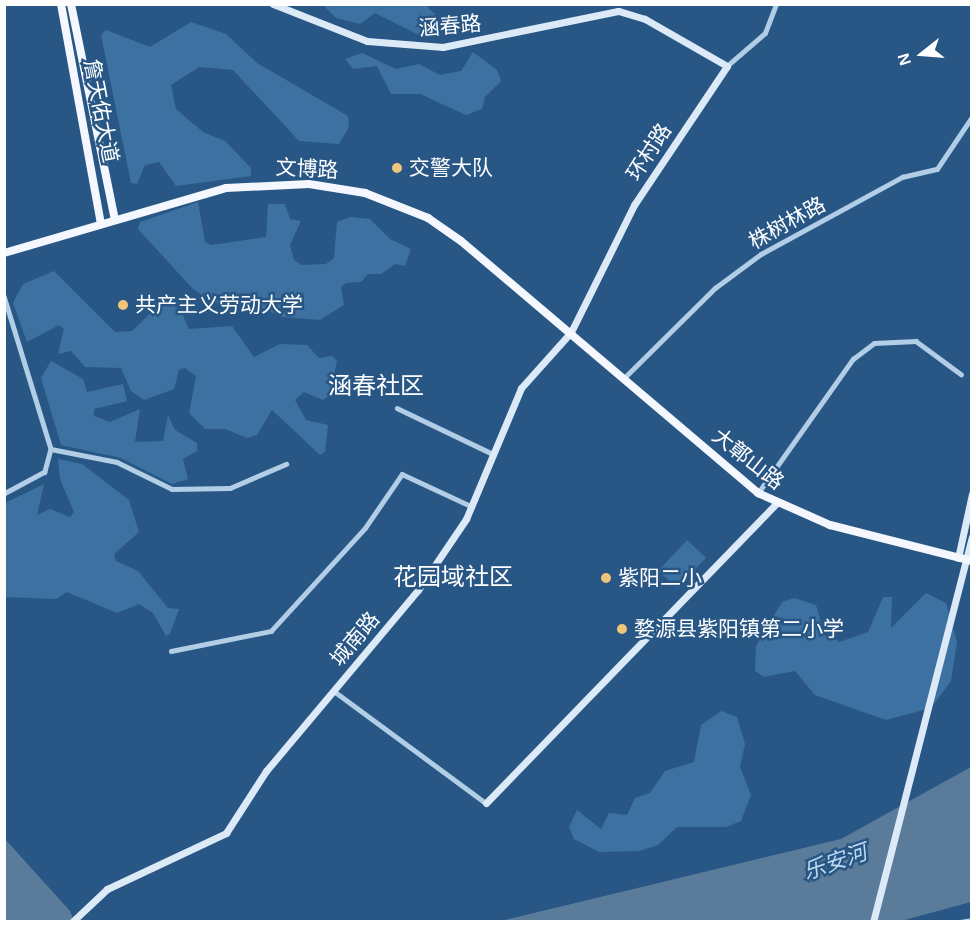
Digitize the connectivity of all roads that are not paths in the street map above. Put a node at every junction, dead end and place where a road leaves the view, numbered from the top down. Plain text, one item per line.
1 (61, 4) edge
2 (71, 4) edge
3 (273, 4) edge
4 (776, 4) edge
5 (727, 66) junction
6 (972, 117) edge
7 (115, 220) junction
8 (101, 224) junction
9 (4, 253) edge
10 (4, 296) edge
11 (571, 332) junction
12 (961, 374) dead end
13 (624, 378) junction
14 (397, 408) dead end
15 (51, 449) junction
16 (491, 453) junction
17 (286, 464) dead end
18 (758, 493) junction
19 (4, 494) edge
20 (972, 494) edge
21 (776, 504) junction
22 (471, 506) junction
23 (972, 536) edge
24 (965, 559) edge
25 (171, 651) dead end
26 (334, 691) junction
27 (486, 804) joint
28 (972, 920) edge
29 (72, 921) edge
30 (873, 921) edge
31 (960, 921) edge

1 - 8 main road, 詹天佑大道
2 - 7 main road, 詹天佑大道
3 - 5 street, 涵春路
4 - 5 street, 环村路
5 - 11 street, 环村路
6 - 13 street, 株树林路
7 - 8 main road, 文博路
7 - 11 main road, 文博路
8 - 9 main road, 文博路
10 - 15 street
11 - 13 main road, 大鄣山路
11 - 16 street, 城南路
12 - 18 street
13 - 18 main road, 大鄣山路
14 - 16 street
15 - 17 street
15 - 19 street
16 - 22 street, 城南路
18 - 21 main road, 大鄣山路
20 - 24 street
21 - 24 main road, 大鄣山路
21 - 27 street
22 - 25 street
22 - 26 street, 城南路
23 - 24 street
24 - 30 street
26 - 27 street
26 - 29 street, 城南路
28 - 31 street

